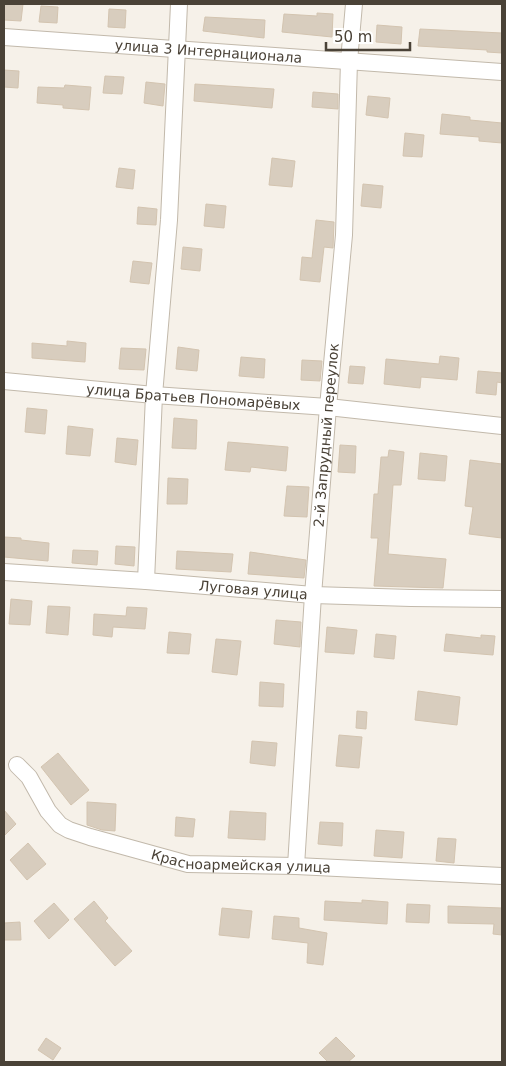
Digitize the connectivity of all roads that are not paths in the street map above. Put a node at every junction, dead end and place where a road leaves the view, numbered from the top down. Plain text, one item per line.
1 (179, 4) edge
2 (354, 4) edge
3 (4, 37) edge
4 (177, 50) junction
5 (349, 62) junction
6 (502, 72) edge
7 (4, 380) edge
8 (154, 395) junction
9 (328, 408) junction
10 (502, 426) edge
11 (4, 572) edge
12 (146, 581) junction
13 (313, 595) junction
14 (502, 599) edge
15 (17, 765) dead end
16 (296, 866) junction
17 (502, 876) edge

1 - 4 street
2 - 5 street, 2-й Запрудный переулок
3 - 4 street, улица 3 Интернационала
4 - 5 street, улица 3 Интернационала
4 - 8 street
5 - 6 street, улица 3 Интернационала
5 - 9 street, 2-й Запрудный переулок
7 - 8 street, улица Братьев Пономарёвых
8 - 9 street, улица Братьев Пономарёвых
8 - 12 street
9 - 10 street, улица Братьев Пономарёвых
9 - 13 street, 2-й Запрудный переулок
11 - 12 street, Луговая улица
12 - 13 street, Луговая улица
13 - 14 street, Луговая улица
13 - 16 street, 2-й Запрудный переулок
15 - 16 street, Красноармейская улица
16 - 17 street, Красноармейская улица

